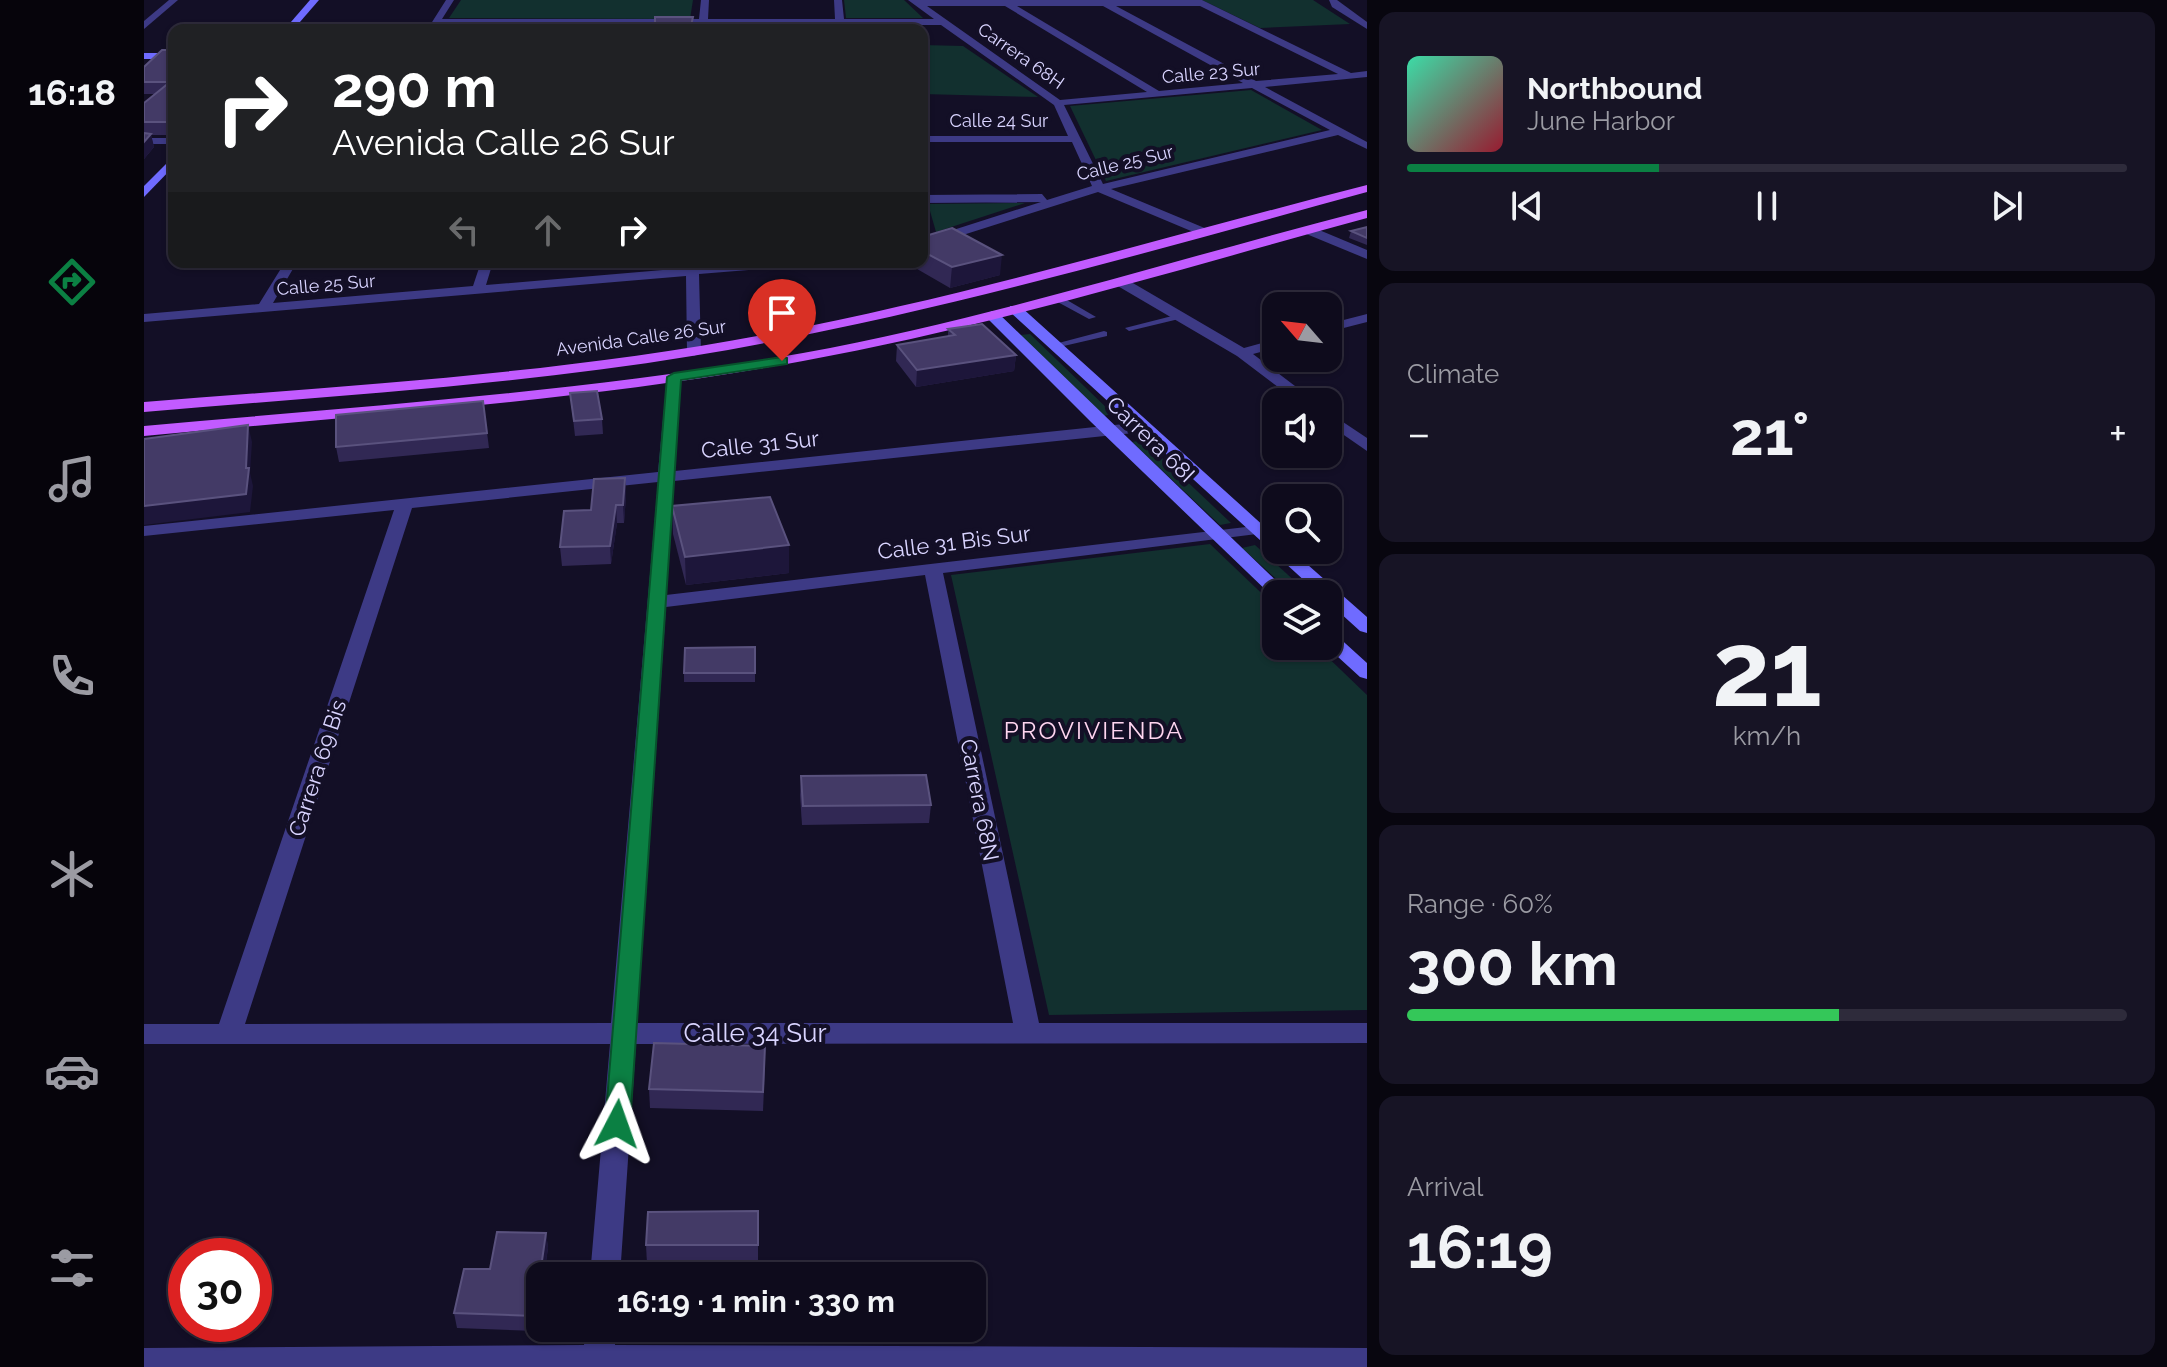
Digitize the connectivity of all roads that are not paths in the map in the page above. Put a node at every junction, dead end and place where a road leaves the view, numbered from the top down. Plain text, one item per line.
1 (174, 0) edge
2 (315, 0) edge
3 (450, 0) edge
4 (705, 0) edge
5 (838, 0) edge
6 (1334, 0) edge
7 (913, 2) edge
8 (1198, 2) edge
9 (1104, 3) junction
10 (1351, 3) dead end
11 (1007, 4) junction
12 (840, 22) junction
13 (941, 22) junction
14 (293, 24) edge
15 (435, 24) edge
16 (704, 24) edge
17 (772, 24) edge
18 (144, 26) edge
19 (1367, 26) edge
20 (144, 56) edge
21 (168, 56) edge
22 (1367, 74) edge
23 (1350, 76) junction
24 (1256, 84) junction
25 (1158, 94) junction
26 (1058, 103) junction
27 (1340, 131) junction
28 (928, 139) edge
29 (1076, 139) junction
30 (144, 141) edge
31 (168, 141) edge
32 (1367, 146) edge
33 (168, 166) edge
34 (1099, 188) junction
35 (1367, 188) edge
36 (144, 193) edge
37 (1061, 198) junction
38 (928, 199) edge
39 (1367, 214) edge
40 (1308, 230) junction
41 (1203, 232) junction
42 (928, 242) edge
43 (1367, 255) edge
44 (287, 268) edge
45 (485, 268) edge
46 (682, 268) edge
47 (691, 268) edge
48 (1121, 282) junction
49 (478, 290) junction
50 (1057, 298) junction
51 (263, 308) junction
52 (1015, 309) junction
53 (992, 315) junction
54 (1180, 316) junction
55 (1092, 317) dead end
56 (144, 318) edge
57 (1365, 320) edge
58 (1342, 325) edge
59 (1129, 328) dead end
60 (1104, 334) dead end
61 (1055, 345) junction
62 (1262, 347) edge
63 (694, 352) junction
64 (1242, 353) junction
65 (674, 377) junction
66 (1289, 388) edge
67 (144, 407) edge
68 (1143, 427) junction
69 (1342, 427) edge
70 (1107, 430) junction
71 (144, 431) edge
72 (1367, 446) edge
73 (669, 476) junction
74 (405, 503) junction
75 (1257, 529) junction
76 (144, 531) edge
77 (1215, 534) junction
78 (1262, 534) edge
79 (1296, 564) edge
80 (933, 568) junction
81 (1266, 580) edge
82 (658, 602) junction
83 (1367, 627) edge
84 (1342, 651) edge
85 (1367, 673) edge
86 (229, 1033) junction
87 (624, 1033) junction
88 (1028, 1033) junction
89 (1367, 1033) edge
90 (144, 1034) edge
91 (606, 1262) edge
92 (600, 1342) edge
93 (144, 1363) edge
94 (1367, 1363) edge
95 (599, 1364) edge

1 - 18 street
2 - 14 street
3 - 15 street
4 - 16 street
5 - 12 street
6 - 10 street
6 - 19 street
7 - 11 street
7 - 13 street, Carrera 68H
8 - 9 street
8 - 23 street
9 - 11 street
9 - 24 street
11 - 25 street
12 - 13 street
12 - 17 street
13 - 26 street, Carrera 68H
20 - 21 street
22 - 23 street, Calle 23 Sur
23 - 24 street, Calle 23 Sur
24 - 25 street, Calle 23 Sur
24 - 27 street
25 - 26 street, Calle 23 Sur
26 - 29 street, Carrera 68H
27 - 32 street
27 - 34 street, Calle 25 Sur
28 - 29 street, Calle 24 Sur
29 - 34 street, Carrera 68H
30 - 31 street
33 - 36 street
34 - 37 street, Calle 25 Sur
34 - 41 street
35 - 41 main road, Avenida Calle 26 Sur
37 - 38 street
37 - 42 street, Calle 25 Sur
39 - 40 main road, Avenida Calle 26 Sur
40 - 43 street
40 - 48 main road, Avenida Calle 26 Sur
41 - 63 main road, Avenida Calle 26 Sur
44 - 51 street
45 - 49 street
46 - 49 street, Calle 25 Sur
47 - 63 street
48 - 50 main road, Avenida Calle 26 Sur
48 - 54 street
49 - 51 street, Calle 25 Sur
50 - 52 main road, Avenida Calle 26 Sur
50 - 55 lane
51 - 56 street, Calle 25 Sur
52 - 53 main road, Avenida Calle 26 Sur
52 - 61 street, Carrera 68I
53 - 65 main road, Avenida Calle 26 Sur
53 - 70 street, Carrera 68I
54 - 59 lane
54 - 64 street
57 - 58 street
60 - 61 lane
61 - 68 street, Carrera 68I
62 - 64 street
63 - 67 main road, Avenida Calle 26 Sur
64 - 66 street
65 - 71 main road, Avenida Calle 26 Sur
65 - 73 street
68 - 70 street, Calle 31 Sur
68 - 75 street, Carrera 68I
69 - 72 street
70 - 73 street, Calle 31 Sur
70 - 77 street, Carrera 68I
73 - 74 street, Calle 31 Sur
73 - 82 street
74 - 76 street, Calle 31 Sur
74 - 86 street, Carrera 69 Bis
75 - 77 street, Calle 31 Bis Sur
75 - 78 street, Carrera 68I
77 - 80 street, Calle 31 Bis Sur
77 - 81 street, Carrera 68I
79 - 83 street, Carrera 68I
80 - 82 street, Calle 31 Bis Sur
80 - 88 street, Carrera 68N
82 - 87 street
84 - 85 street
86 - 87 street, Calle 34 Sur
86 - 90 street, Calle 34 Sur
87 - 88 street, Calle 34 Sur
87 - 91 street
88 - 89 street, Calle 34 Sur
92 - 95 street
93 - 95 street
94 - 95 street

